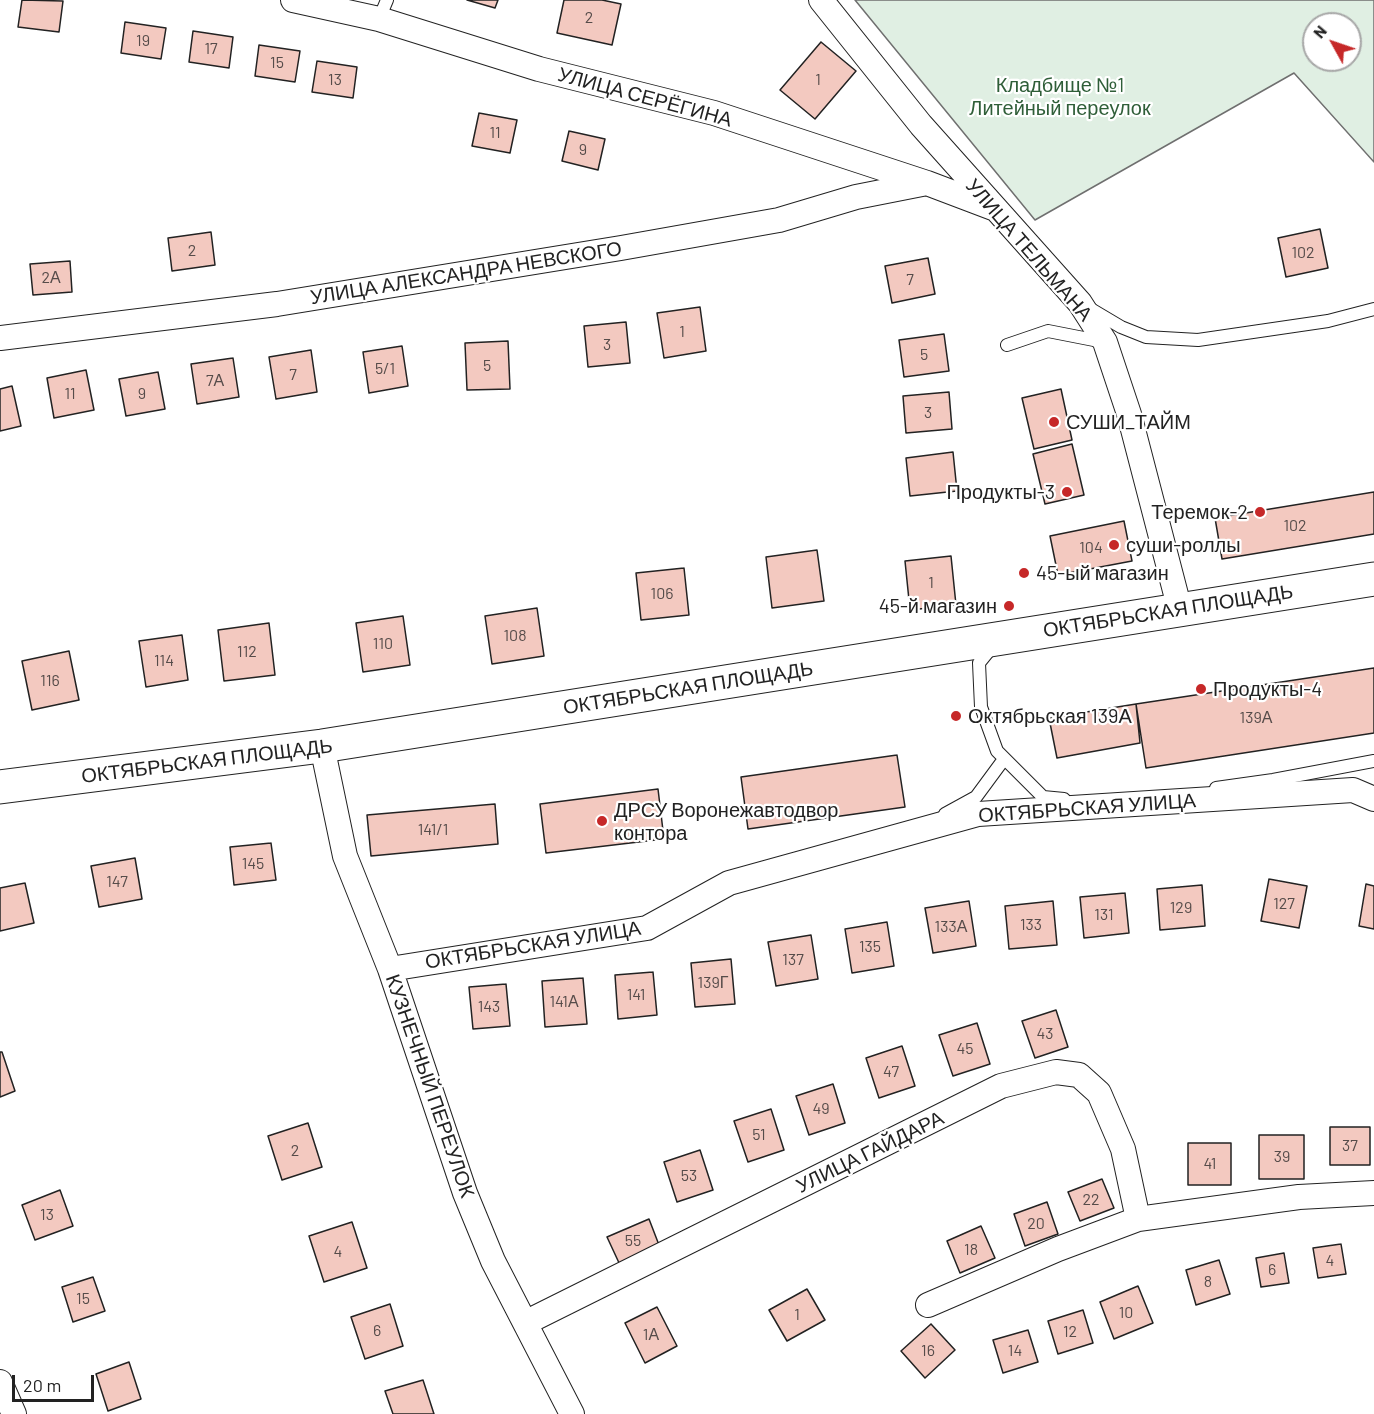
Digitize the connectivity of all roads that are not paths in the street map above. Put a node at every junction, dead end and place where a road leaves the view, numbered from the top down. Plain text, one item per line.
1 (293, 0) edge
2 (821, 0) edge
3 (383, 9) edge
4 (927, 183) junction
5 (993, 208) junction
6 (1080, 303) junction
7 (1374, 309) edge
8 (0, 338) edge
9 (1105, 342) junction
10 (1007, 345) dead end
11 (1374, 579) edge
12 (1179, 610) junction
13 (999, 638) junction
14 (322, 746) junction
15 (1004, 759) junction
16 (1374, 761) edge
17 (0, 787) edge
18 (1374, 799) edge
19 (912, 832) junction
20 (390, 969) junction
21 (1374, 1194) edge
22 (1138, 1219) junction
23 (928, 1305) dead end
24 (525, 1323) junction
25 (0, 1382) edge
26 (14, 1414) edge
27 (572, 1414) edge

1 - 3 street, УЛИЦА СЕРЁГИНА
2 - 5 street, УЛИЦА ТЕЛЬМАНА
3 - 4 street, УЛИЦА СЕРЁГИНА
4 - 5 street, УЛИЦА СЕРЁГИНА
4 - 8 street, УЛИЦА АЛЕКСАНДРА НЕВСКОГО
5 - 6 street, УЛИЦА ТЕЛЬМАНА
6 - 7 lane
6 - 9 street, УЛИЦА ТЕЛЬМАНА
9 - 10 lane
9 - 12 street, УЛИЦА ТЕЛЬМАНА
11 - 12 main road, ОКТЯБРЬСКАЯ ПЛОЩАДЬ
12 - 13 main road, ОКТЯБРЬСКАЯ ПЛОЩАДЬ
13 - 14 main road, ОКТЯБРЬСКАЯ ПЛОЩАДЬ
13 - 15 lane
14 - 17 main road, ОКТЯБРЬСКАЯ ПЛОЩАДЬ
14 - 20 street, КУЗНЕЧНЫЙ ПЕРЕУЛОК
15 - 16 lane
15 - 19 lane
18 - 19 street, ОКТЯБРЬСКАЯ УЛИЦА
19 - 20 street, ОКТЯБРЬСКАЯ УЛИЦА
20 - 24 street, КУЗНЕЧНЫЙ ПЕРЕУЛОК
21 - 22 street
22 - 23 street
22 - 24 street, УЛИЦА ГАЙДАРА
24 - 27 street, КУЗНЕЧНЫЙ ПЕРЕУЛОК
25 - 26 street

